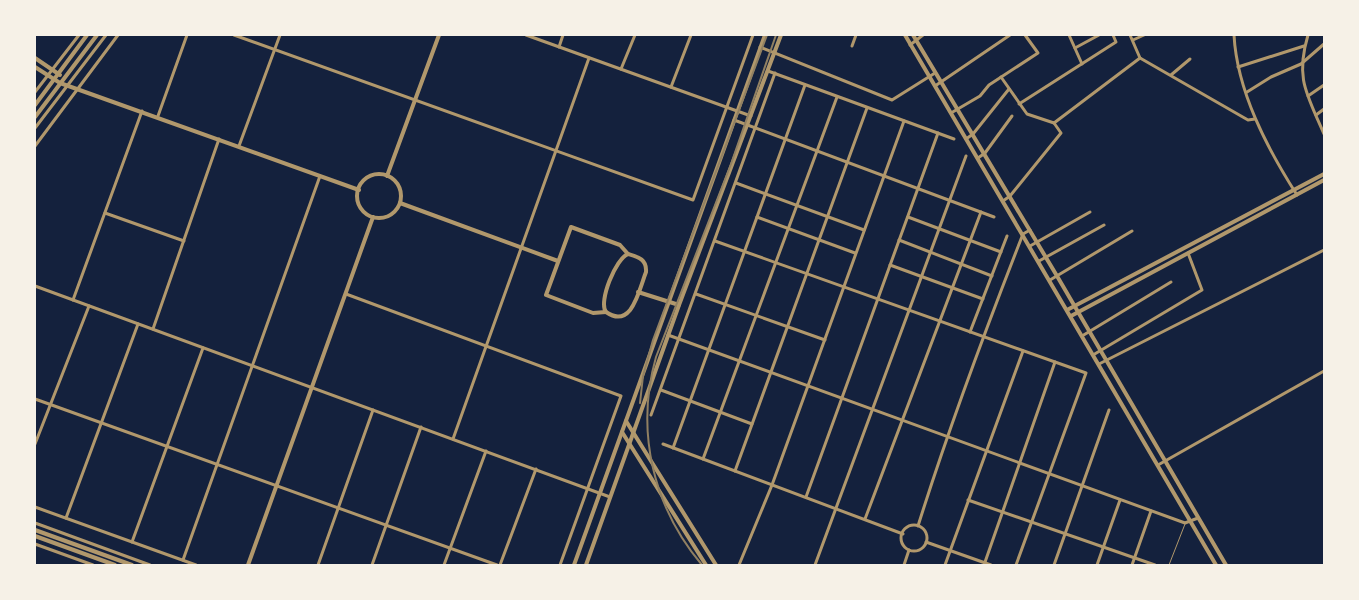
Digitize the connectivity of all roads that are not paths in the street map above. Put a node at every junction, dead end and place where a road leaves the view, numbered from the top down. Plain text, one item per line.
1 (78, 35) edge
2 (88, 35) edge
3 (97, 35) edge
4 (106, 35) edge
5 (118, 35) edge
6 (187, 35) edge
7 (234, 35) edge
8 (280, 35) edge
9 (439, 35) edge
10 (526, 35) edge
11 (564, 35) edge
12 (635, 35) edge
13 (692, 35) edge
14 (753, 35) edge
15 (765, 35) edge
16 (781, 35) edge
17 (856, 35) edge
18 (905, 35) edge
19 (913, 35) edge
20 (923, 35) edge
21 (1010, 35) edge
22 (1025, 35) edge
23 (1069, 35) edge
24 (1099, 35) edge
25 (1113, 35) edge
26 (1130, 35) edge
27 (1144, 35) edge
28 (1234, 35) edge
29 (1308, 35) edge
30 (1133, 40) junction
31 (916, 41) junction
32 (910, 44) junction
33 (1324, 44) edge
34 (852, 46) dead end
35 (1305, 46) junction
36 (559, 47) junction
37 (760, 48) junction
38 (1075, 48) junction
39 (274, 49) junction
40 (774, 53) junction
41 (35, 58) edge
42 (589, 58) junction
43 (1140, 58) junction
44 (1190, 59) dead end
45 (1082, 64) junction
46 (1300, 64) junction
47 (35, 67) edge
48 (1238, 67) junction
49 (52, 69) junction
50 (621, 70) junction
51 (768, 71) junction
52 (935, 73) junction
53 (58, 74) junction
54 (775, 74) junction
55 (1171, 74) junction
56 (48, 75) junction
57 (929, 77) junction
58 (1001, 77) junction
59 (64, 78) junction
60 (54, 80) junction
61 (941, 82) junction
62 (60, 83) junction
63 (68, 84) junction
64 (805, 85) junction
65 (1324, 85) edge
66 (935, 86) junction
67 (671, 88) junction
68 (78, 89) junction
69 (1009, 90) junction
70 (35, 92) edge
71 (1247, 92) junction
72 (837, 96) junction
73 (1308, 96) junction
74 (416, 100) junction
75 (1019, 104) junction
76 (35, 105) edge
77 (726, 108) junction
78 (867, 108) junction
79 (958, 109) junction
80 (1324, 110) edge
81 (142, 111) junction
82 (737, 112) junction
83 (951, 113) junction
84 (1316, 115) junction
85 (158, 116) junction
86 (752, 116) junction
87 (1012, 116) dead end
88 (35, 117) edge
89 (1256, 119) junction
90 (734, 120) junction
91 (904, 122) junction
92 (1054, 123) junction
93 (749, 125) junction
94 (35, 128) edge
95 (756, 128) junction
96 (938, 133) junction
97 (973, 134) junction
98 (1324, 134) edge
99 (219, 139) junction
100 (785, 139) junction
101 (954, 139) dead end
102 (966, 139) junction
103 (35, 146) edge
104 (239, 146) junction
105 (557, 151) junction
106 (817, 151) junction
107 (985, 153) junction
108 (966, 156) dead end
109 (978, 158) junction
110 (848, 162) junction
111 (1324, 174) edge
112 (320, 176) junction
113 (388, 176) junction
114 (884, 176) junction
115 (1324, 180) edge
116 (736, 183) junction
117 (918, 188) junction
118 (359, 190) junction
119 (1294, 190) junction
120 (765, 194) junction
121 (1297, 195) junction
122 (1010, 196) junction
123 (950, 200) junction
124 (1003, 201) junction
125 (400, 203) junction
126 (797, 205) junction
127 (980, 212) junction
128 (1090, 212) dead end
129 (105, 213) junction
130 (828, 216) junction
131 (373, 217) junction
132 (757, 217) junction
133 (908, 217) junction
134 (994, 217) dead end
135 (1104, 225) dead end
136 (788, 228) junction
137 (939, 229) junction
138 (864, 230) junction
139 (1030, 230) junction
140 (1132, 231) dead end
141 (1023, 234) junction
142 (1007, 236) dead end
143 (184, 240) junction
144 (715, 240) junction
145 (819, 240) junction
146 (899, 240) junction
147 (969, 241) junction
148 (1037, 242) junction
149 (1030, 246) junction
150 (522, 248) junction
151 (1324, 250) edge
152 (744, 251) junction
153 (930, 252) junction
154 (1001, 252) junction
155 (855, 253) junction
156 (628, 254) junction
157 (1188, 254) junction
158 (1046, 256) junction
159 (558, 261) junction
160 (1039, 261) junction
161 (776, 262) junction
162 (961, 264) junction
163 (890, 265) junction
164 (807, 274) junction
165 (992, 276) junction
166 (1057, 276) junction
167 (921, 277) junction
168 (1050, 280) junction
169 (1171, 282) dead end
170 (35, 286) edge
171 (842, 286) junction
172 (952, 288) junction
173 (638, 292) junction
174 (346, 294) junction
175 (696, 294) junction
176 (878, 299) junction
177 (73, 300) junction
178 (983, 300) junction
179 (669, 302) junction
180 (725, 304) junction
181 (679, 305) junction
182 (89, 306) junction
183 (1075, 306) junction
184 (909, 310) junction
185 (1068, 310) junction
186 (606, 312) junction
187 (1079, 312) junction
188 (756, 315) junction
189 (1071, 316) junction
190 (939, 321) junction
191 (138, 324) junction
192 (788, 327) junction
193 (153, 329) junction
194 (1090, 331) junction
195 (970, 332) junction
196 (668, 335) junction
197 (1082, 336) junction
198 (983, 337) junction
199 (679, 339) junction
200 (825, 340) junction
201 (486, 346) junction
202 (203, 347) junction
203 (709, 350) junction
204 (1101, 350) junction
205 (1023, 351) junction
206 (1093, 355) junction
207 (1107, 359) junction
208 (739, 361) junction
209 (1056, 362) junction
210 (1099, 364) junction
211 (252, 366) junction
212 (1324, 371) edge
213 (771, 372) junction
214 (808, 386) junction
215 (312, 387) junction
216 (661, 390) junction
217 (35, 399) edge
218 (843, 399) junction
219 (690, 401) junction
220 (51, 404) junction
221 (873, 409) junction
222 (373, 410) junction
223 (1109, 410) dead end
224 (720, 412) junction
225 (651, 415) dead end
226 (902, 420) junction
227 (626, 421) junction
228 (101, 422) junction
229 (752, 424) junction
230 (421, 427) junction
231 (622, 432) junction
232 (634, 432) junction
233 (946, 436) junction
234 (453, 439) junction
235 (630, 443) junction
236 (35, 444) edge
237 (663, 444) dead end
238 (167, 446) junction
239 (673, 448) junction
240 (486, 451) junction
241 (986, 451) junction
242 (703, 459) junction
243 (1165, 461) junction
244 (1020, 463) junction
245 (217, 464) junction
246 (1158, 465) junction
247 (536, 470) junction
248 (735, 471) junction
249 (1049, 474) junction
250 (772, 485) junction
251 (276, 486) junction
252 (1082, 486) junction
253 (587, 488) junction
254 (600, 493) junction
255 (610, 496) junction
256 (806, 497) junction
257 (968, 500) junction
258 (1120, 500) junction
259 (35, 507) edge
260 (338, 508) junction
261 (836, 508) junction
262 (1151, 511) junction
263 (1002, 512) junction
264 (66, 518) junction
265 (1198, 518) junction
266 (865, 519) junction
267 (1032, 522) junction
268 (1191, 522) junction
269 (35, 523) edge
270 (1185, 523) junction
271 (386, 525) junction
272 (918, 526) junction
273 (35, 530) edge
274 (903, 534) junction
275 (1065, 534) junction
276 (35, 536) edge
277 (132, 542) junction
278 (926, 542) junction
279 (35, 544) edge
280 (1103, 547) junction
281 (450, 548) junction
282 (910, 550) junction
283 (950, 550) junction
284 (1134, 558) junction
285 (182, 560) junction
286 (984, 564) edge
287 (93, 565) edge
288 (115, 565) edge
289 (132, 565) edge
290 (150, 565) edge
291 (196, 565) edge
292 (248, 565) edge
293 (318, 565) edge
294 (372, 565) edge
295 (444, 565) edge
296 (499, 565) edge
297 (560, 565) edge
298 (574, 565) edge
299 (586, 565) edge
300 (706, 565) edge
301 (716, 565) edge
302 (739, 565) edge
303 (815, 565) edge
304 (904, 565) edge
305 (945, 565) edge
306 (991, 565) edge
307 (1016, 565) edge
308 (1054, 565) edge
309 (1097, 565) edge
310 (1132, 565) edge
311 (1155, 565) edge
312 (1169, 565) edge
313 (1216, 565) edge
314 (1226, 565) edge

1 - 49 street
2 - 53 street
3 - 59 street
4 - 63 street
5 - 68 street
6 - 85 street
7 - 39 street
8 - 39 street
9 - 74 street
10 - 36 street
11 - 36 street
12 - 50 street
13 - 67 street
14 - 77 street
15 - 37 street
16 - 40 street
17 - 34 street
18 - 32 street
19 - 31 street
20 - 31 street
21 - 61 street
22 - 58 street
23 - 38 street
24 - 38 street
25 - 45 street
26 - 30 street
27 - 30 street
28 - 48 street
29 - 35 street
30 - 43 street
31 - 32 street
31 - 52 street
32 - 57 street
33 - 46 street
35 - 46 street
35 - 48 street
36 - 42 street
37 - 40 street
37 - 82 street
38 - 45 street
39 - 74 street
39 - 104 street
40 - 51 street
40 - 57 street
41 - 49 street
42 - 50 street
42 - 105 street
43 - 55 street
43 - 92 street
44 - 55 street
45 - 75 street
46 - 71 street
46 - 73 street
47 - 56 street
48 - 71 street
49 - 53 street
49 - 56 street
50 - 67 street
51 - 54 street
51 - 86 street
52 - 57 street
52 - 61 street
53 - 59 street
53 - 60 street
54 - 64 street
54 - 95 street
55 - 89 street
56 - 60 street
56 - 70 street
57 - 66 street
58 - 69 street
58 - 79 street
59 - 62 street
59 - 63 street
60 - 62 street
60 - 76 street
61 - 66 street
61 - 79 street
62 - 63 street
62 - 88 street
63 - 68 street
63 - 94 street
64 - 72 street
64 - 100 street
65 - 73 street
66 - 83 street
67 - 77 street
68 - 81 street
68 - 103 street
69 - 75 street
69 - 97 street
71 - 89 street
72 - 78 street
72 - 106 street
73 - 84 street
74 - 105 street
74 - 113 street
75 - 92 street
77 - 82 street
77 - 105 street
78 - 91 street
78 - 110 street
79 - 83 street
79 - 97 street
80 - 84 street
81 - 85 street
81 - 129 street
82 - 86 street
82 - 90 street
83 - 102 street
84 - 98 street
85 - 99 street
86 - 93 street
87 - 107 street
89 - 119 street
90 - 93 street
90 - 179 street
91 - 96 street
91 - 114 street
92 - 122 street
93 - 95 street
93 - 181 street
95 - 100 street
95 - 116 street
96 - 101 street
96 - 117 street
97 - 102 street
97 - 107 street
99 - 104 street
99 - 143 street
100 - 106 street
100 - 120 street
102 - 109 street
104 - 112 street
105 - 150 street
106 - 110 street
106 - 126 street
107 - 109 street
107 - 122 street
108 - 123 street
109 - 124 street
110 - 114 street
110 - 130 street
111 - 119 street
112 - 118 street
112 - 211 street
113 - 118 street
113 - 125 street
114 - 117 street
114 - 138 street
115 - 121 street
116 - 120 street
116 - 144 street
117 - 123 street
117 - 133 street
118 - 131 street
119 - 121 street
119 - 183 street
120 - 126 street
120 - 132 street
121 - 157 street
122 - 124 street
122 - 139 street
123 - 127 street
123 - 137 street
124 - 141 street
125 - 131 street
125 - 150 street
126 - 130 street
126 - 136 street
127 - 134 street
127 - 147 street
128 - 148 street
129 - 143 street
129 - 177 street
130 - 138 street
130 - 145 street
131 - 174 street
132 - 136 street
132 - 152 street
133 - 137 street
133 - 146 street
135 - 158 street
136 - 145 street
136 - 161 street
137 - 147 street
137 - 153 street
138 - 155 street
139 - 141 street
139 - 148 street
140 - 166 street
141 - 149 street
141 - 198 street
142 - 154 street
143 - 193 street
144 - 152 street
144 - 175 street
145 - 155 street
145 - 164 street
146 - 153 street
146 - 163 street
147 - 154 street
147 - 162 street
148 - 149 street
148 - 158 street
149 - 160 street
150 - 159 street
150 - 201 street
151 - 207 street
152 - 161 street
152 - 180 street
153 - 162 street
153 - 167 street
154 - 165 street
155 - 171 street
156 - 159 street
156 - 173 street
156 - 186 street
157 - 187 street
157 - 204 street
158 - 160 street
158 - 166 street
159 - 186 street
160 - 168 street
161 - 164 street
161 - 188 street
162 - 165 street
162 - 172 street
163 - 167 street
163 - 176 street
164 - 171 street
164 - 192 street
165 - 178 street
166 - 168 street
166 - 183 street
167 - 172 street
167 - 184 street
168 - 185 street
169 - 194 street
170 - 177 street
171 - 176 street
171 - 200 street
172 - 178 street
172 - 190 street
173 - 179 street
173 - 186 street
174 - 201 street
174 - 215 street
175 - 180 street
175 - 199 street
176 - 184 street
176 - 218 street
177 - 182 street
178 - 195 street
179 - 181 street
179 - 227 street
180 - 188 street
180 - 203 street
181 - 196 street
182 - 191 street
182 - 220 street
183 - 185 street
183 - 187 street
184 - 190 street
184 - 221 street
185 - 189 street
187 - 189 street
187 - 194 street
188 - 192 street
188 - 208 street
189 - 197 street
190 - 195 street
190 - 226 street
191 - 193 street
191 - 228 street
192 - 200 street
192 - 213 street
193 - 202 street
194 - 197 street
194 - 204 street
195 - 198 street
196 - 199 street
196 - 232 street
197 - 206 street
198 - 205 street
198 - 233 street
199 - 203 street
199 - 216 street
200 - 214 street
201 - 234 street
201 - 253 street
202 - 211 street
202 - 238 street
203 - 208 street
203 - 219 street
204 - 206 street
204 - 207 street
205 - 209 street
205 - 241 street
206 - 210 street
207 - 210 street
207 - 243 street
208 - 213 street
208 - 224 street
209 - 244 street
209 - 249 street
210 - 246 street
211 - 215 street
211 - 245 street
212 - 243 street
213 - 214 street
213 - 229 street
214 - 218 street
214 - 250 street
215 - 222 street
215 - 251 street
216 - 219 street
216 - 225 street
217 - 220 street
218 - 221 street
218 - 256 street
219 - 224 street
219 - 239 street
220 - 228 street
220 - 236 street
221 - 226 street
221 - 261 street
222 - 230 street
222 - 260 street
223 - 252 street
224 - 229 street
224 - 242 street
226 - 233 street
226 - 266 street
227 - 231 street
227 - 232 street
228 - 238 street
228 - 264 street
229 - 248 street
230 - 234 street
230 - 271 street
231 - 235 street
231 - 254 street
232 - 235 street
232 - 301 street
233 - 241 street
233 - 272 street
234 - 240 street
235 - 255 street
235 - 300 street
237 - 239 street
238 - 245 street
238 - 277 street
239 - 242 street
240 - 247 street
240 - 281 street
241 - 244 street
241 - 257 street
242 - 248 street
243 - 246 street
243 - 265 street
244 - 249 street
244 - 263 street
245 - 251 street
245 - 285 street
246 - 268 street
247 - 253 street
247 - 296 street
248 - 250 street
249 - 252 street
249 - 267 street
250 - 256 street
250 - 302 street
251 - 260 street
251 - 292 street
252 - 258 street
252 - 275 street
253 - 254 street
253 - 297 street
254 - 255 street
254 - 298 street
255 - 299 street
256 - 261 street
257 - 263 street
257 - 283 street
258 - 262 street
258 - 280 street
259 - 264 street
260 - 271 street
260 - 293 street
261 - 266 street
261 - 303 street
262 - 270 street
262 - 284 street
263 - 267 street
263 - 286 street
264 - 277 street
265 - 268 street
265 - 314 street
266 - 274 street
267 - 275 street
267 - 307 street
268 - 270 street
268 - 313 street
269 - 290 street
270 - 312 lane
271 - 281 street
271 - 294 street
272 - 274 street
272 - 278 street
273 - 289 street
274 - 282 street
275 - 280 street
275 - 308 street
276 - 288 street
277 - 285 street
278 - 282 street
278 - 283 street
279 - 287 street
280 - 284 street
280 - 309 street
281 - 295 street
281 - 296 street
282 - 304 street
283 - 286 street
283 - 305 street
284 - 310 street
284 - 311 street
285 - 291 street
286 - 306 street

